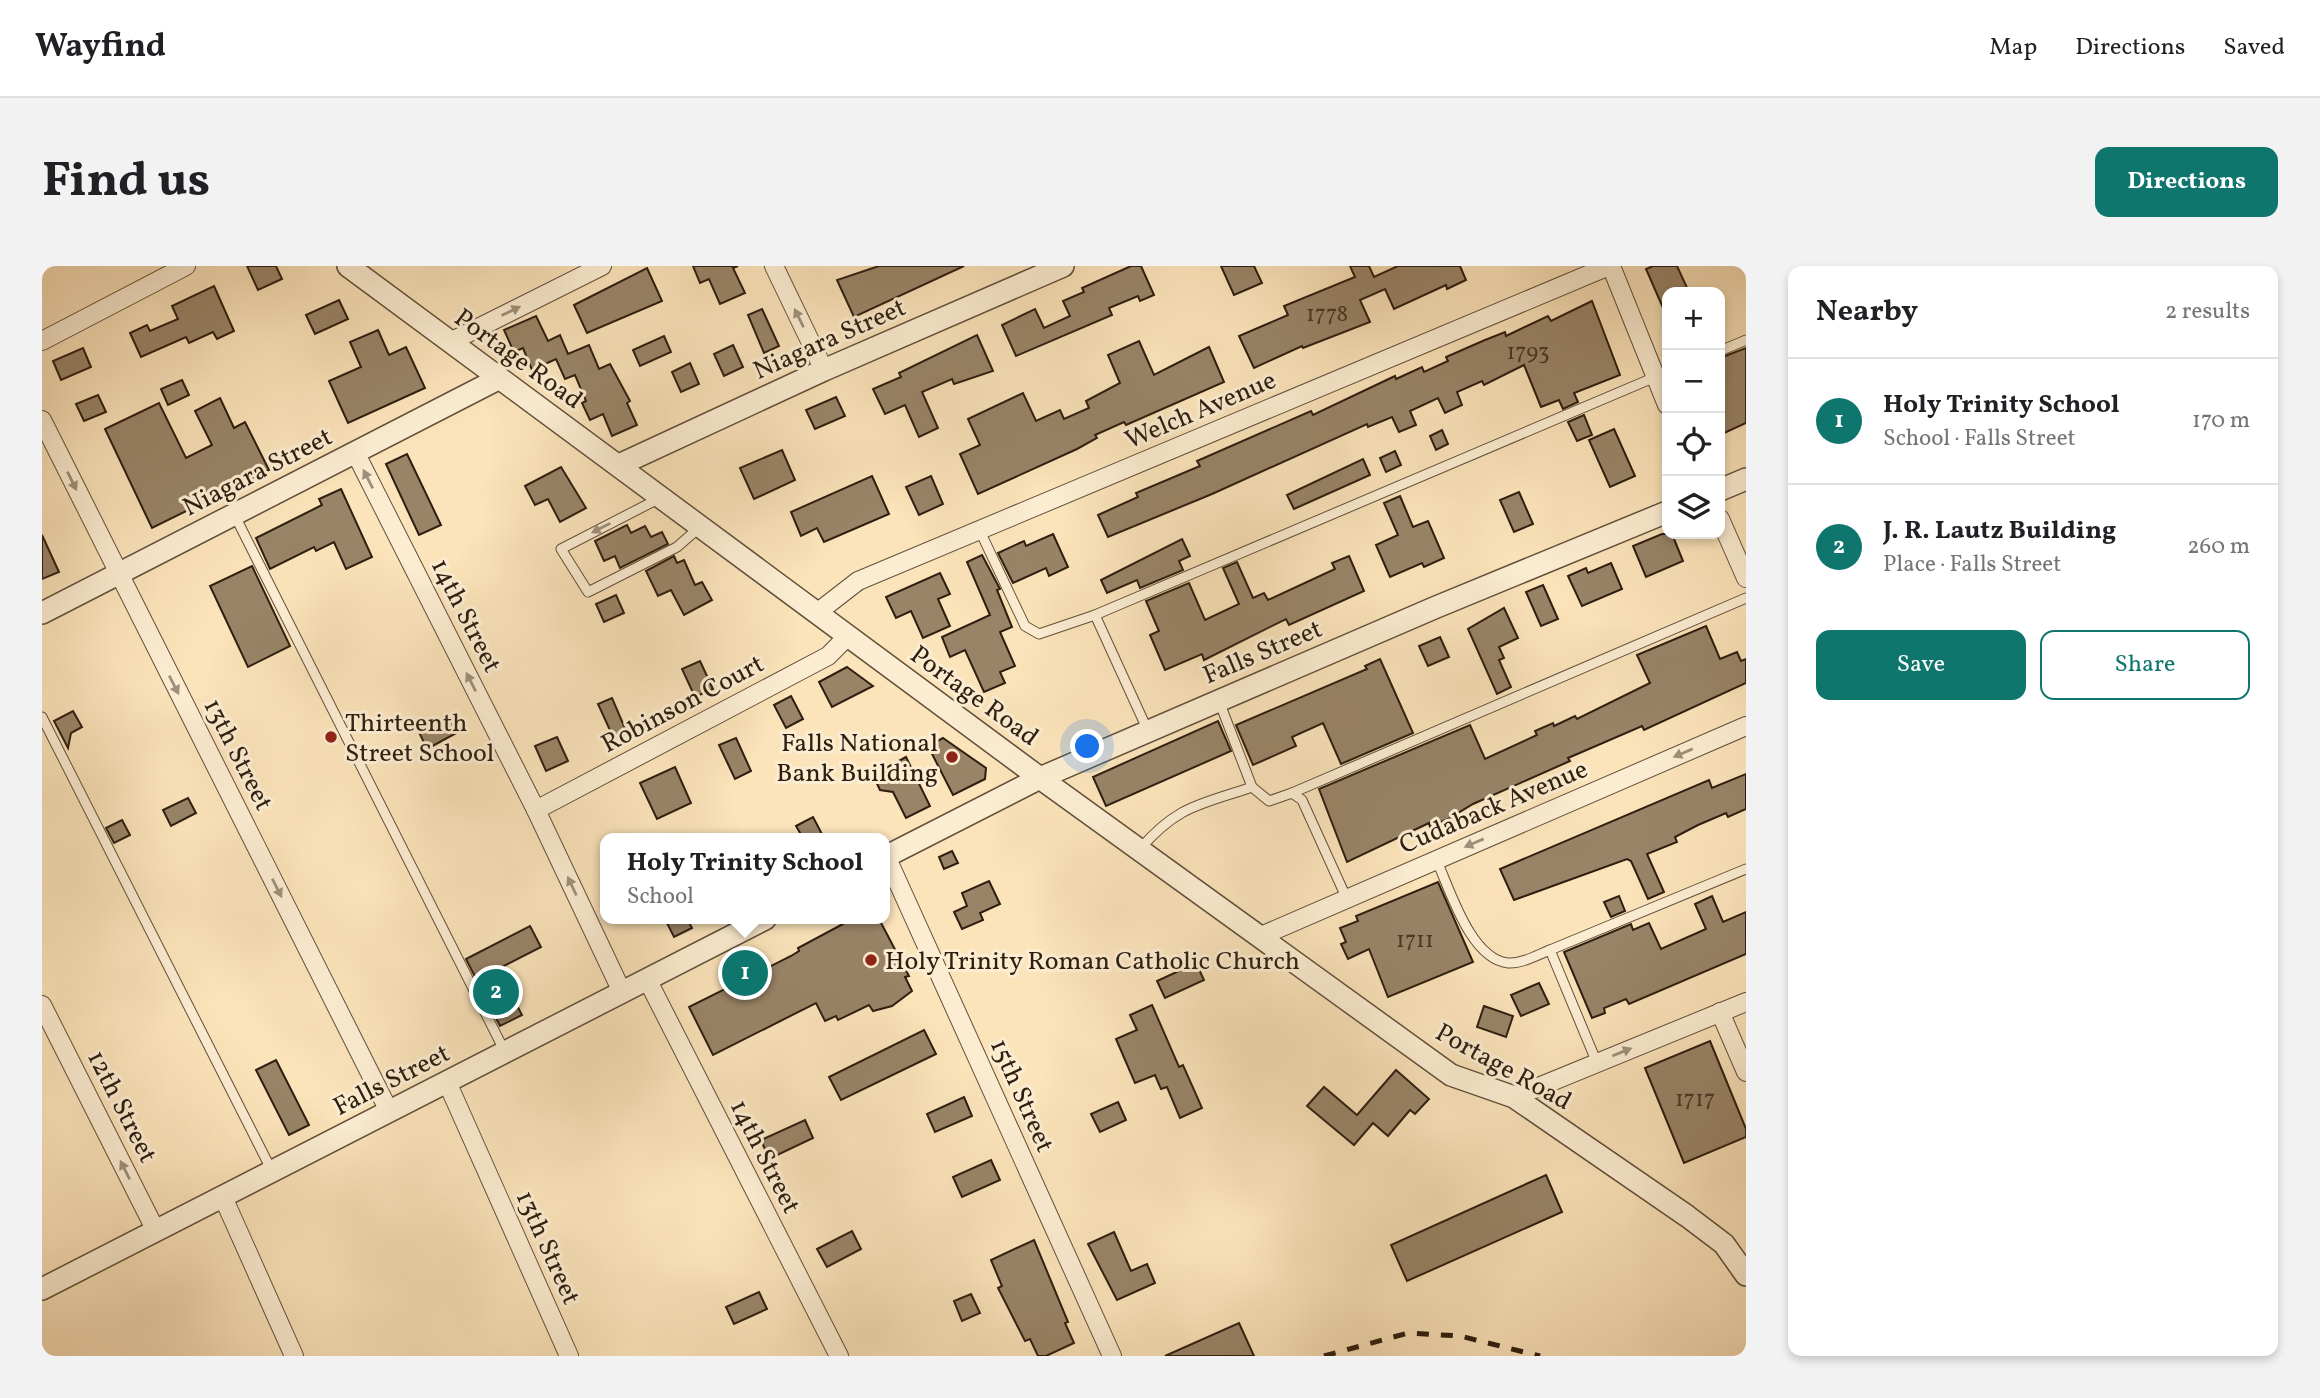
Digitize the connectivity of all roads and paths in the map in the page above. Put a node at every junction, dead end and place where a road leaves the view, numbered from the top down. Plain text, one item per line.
1 (186, 266) edge
2 (348, 266) edge
3 (602, 266) edge
4 (774, 266) edge
5 (1063, 266) edge
6 (1610, 266) edge
7 (1746, 340) edge
8 (42, 341) edge
9 (450, 342) junction
10 (1722, 350) edge
11 (824, 370) junction
12 (1661, 375) edge
13 (498, 379) junction
14 (42, 420) edge
15 (355, 452) junction
16 (619, 465) junction
17 (1746, 479) edge
18 (1725, 488) edge
19 (662, 497) junction
20 (234, 514) junction
21 (1662, 514) edge
22 (701, 526) junction
23 (979, 529) junction
24 (1725, 530) edge
25 (118, 574) junction
26 (1746, 578) edge
27 (1746, 598) edge
28 (818, 612) junction
29 (42, 613) edge
30 (1095, 615) junction
31 (848, 636) junction
32 (1219, 699) junction
33 (42, 717) edge
34 (1746, 726) edge
35 (1148, 731) junction
36 (1040, 778) junction
37 (1252, 787) junction
38 (1292, 793) junction
39 (536, 810) junction
40 (1140, 849) junction
41 (890, 855) edge
42 (1436, 859) junction
43 (890, 866) edge
44 (1746, 869) edge
45 (1346, 897) junction
46 (755, 924) edge
47 (1261, 936) junction
48 (1550, 950) junction
49 (647, 979) junction
50 (622, 992) junction
51 (1746, 1002) edge
52 (42, 1005) edge
53 (1720, 1012) junction
54 (505, 1052) junction
55 (1597, 1062) junction
56 (1746, 1072) edge
57 (447, 1082) junction
58 (1514, 1097) junction
59 (389, 1111) junction
60 (272, 1171) junction
61 (223, 1197) junction
62 (156, 1231) junction
63 (1746, 1275) edge
64 (42, 1289) edge
65 (294, 1356) edge
66 (569, 1356) edge
67 (839, 1356) edge
68 (1112, 1356) edge

1 - 8 street
2 - 9 street, Portage Road
9 -> 3 street
11 -> 4 street
5 - 11 street, Niagara Street
6 - 12 street
6 - 23 street, Welch Avenue
7 - 10 lane
9 - 13 street, Portage Road
11 - 16 street, Niagara Street
12 - 30 lane
13 - 15 street, Niagara Street
13 - 16 street, Portage Road
14 -> 25 street, 13th Street
15 - 20 street, Niagara Street
39 -> 15 street, 14th Street
16 - 19 street, Portage Road
17 - 18 street
19 - 22 street, Portage Road
19 -> 22 lane
20 - 25 street, Niagara Street
20 - 54 lane
21 - 32 street, Falls Street
22 - 28 street, Portage Road
23 - 28 street, Welch Avenue
23 - 30 lane
24 - 26 street
25 - 29 street, Niagara Street
25 -> 59 street, 13th Street
27 - 38 lane
28 - 31 street, Portage Road
30 - 35 lane
31 - 36 street, Portage Road
31 - 39 street, Robinson Court
32 - 35 street, Falls Street
32 - 37 lane
33 - 60 lane
34 -> 42 street, Cudaback Avenue
35 - 36 street, Falls Street
36 - 40 street, Portage Road
36 - 41 street, Falls Street
37 - 38 lane
37 - 40 lane
38 - 45 lane
50 -> 39 street, 14th Street
40 - 47 street, Portage Road
42 - 45 street, Cudaback Avenue
42 - 48 lane
43 - 68 street, 15th Street
44 - 48 lane
45 - 47 street, Cudaback Avenue
46 - 49 street, Falls Street
47 - 58 street, Portage Road
48 - 55 lane
49 - 50 street, Falls Street
49 - 67 street, 14th Street
50 - 54 street, Falls Street
51 - 53 street
62 -> 52 street, 12th Street
55 -> 53 street
53 - 56 street
54 - 57 street, Falls Street
55 - 58 street
57 - 59 street, Falls Street
57 - 66 street, 13th Street
58 - 63 street, Portage Road
59 - 60 street, Falls Street
60 - 61 street, Falls Street
61 - 62 street, Falls Street
61 - 65 street
62 - 64 street, Falls Street

